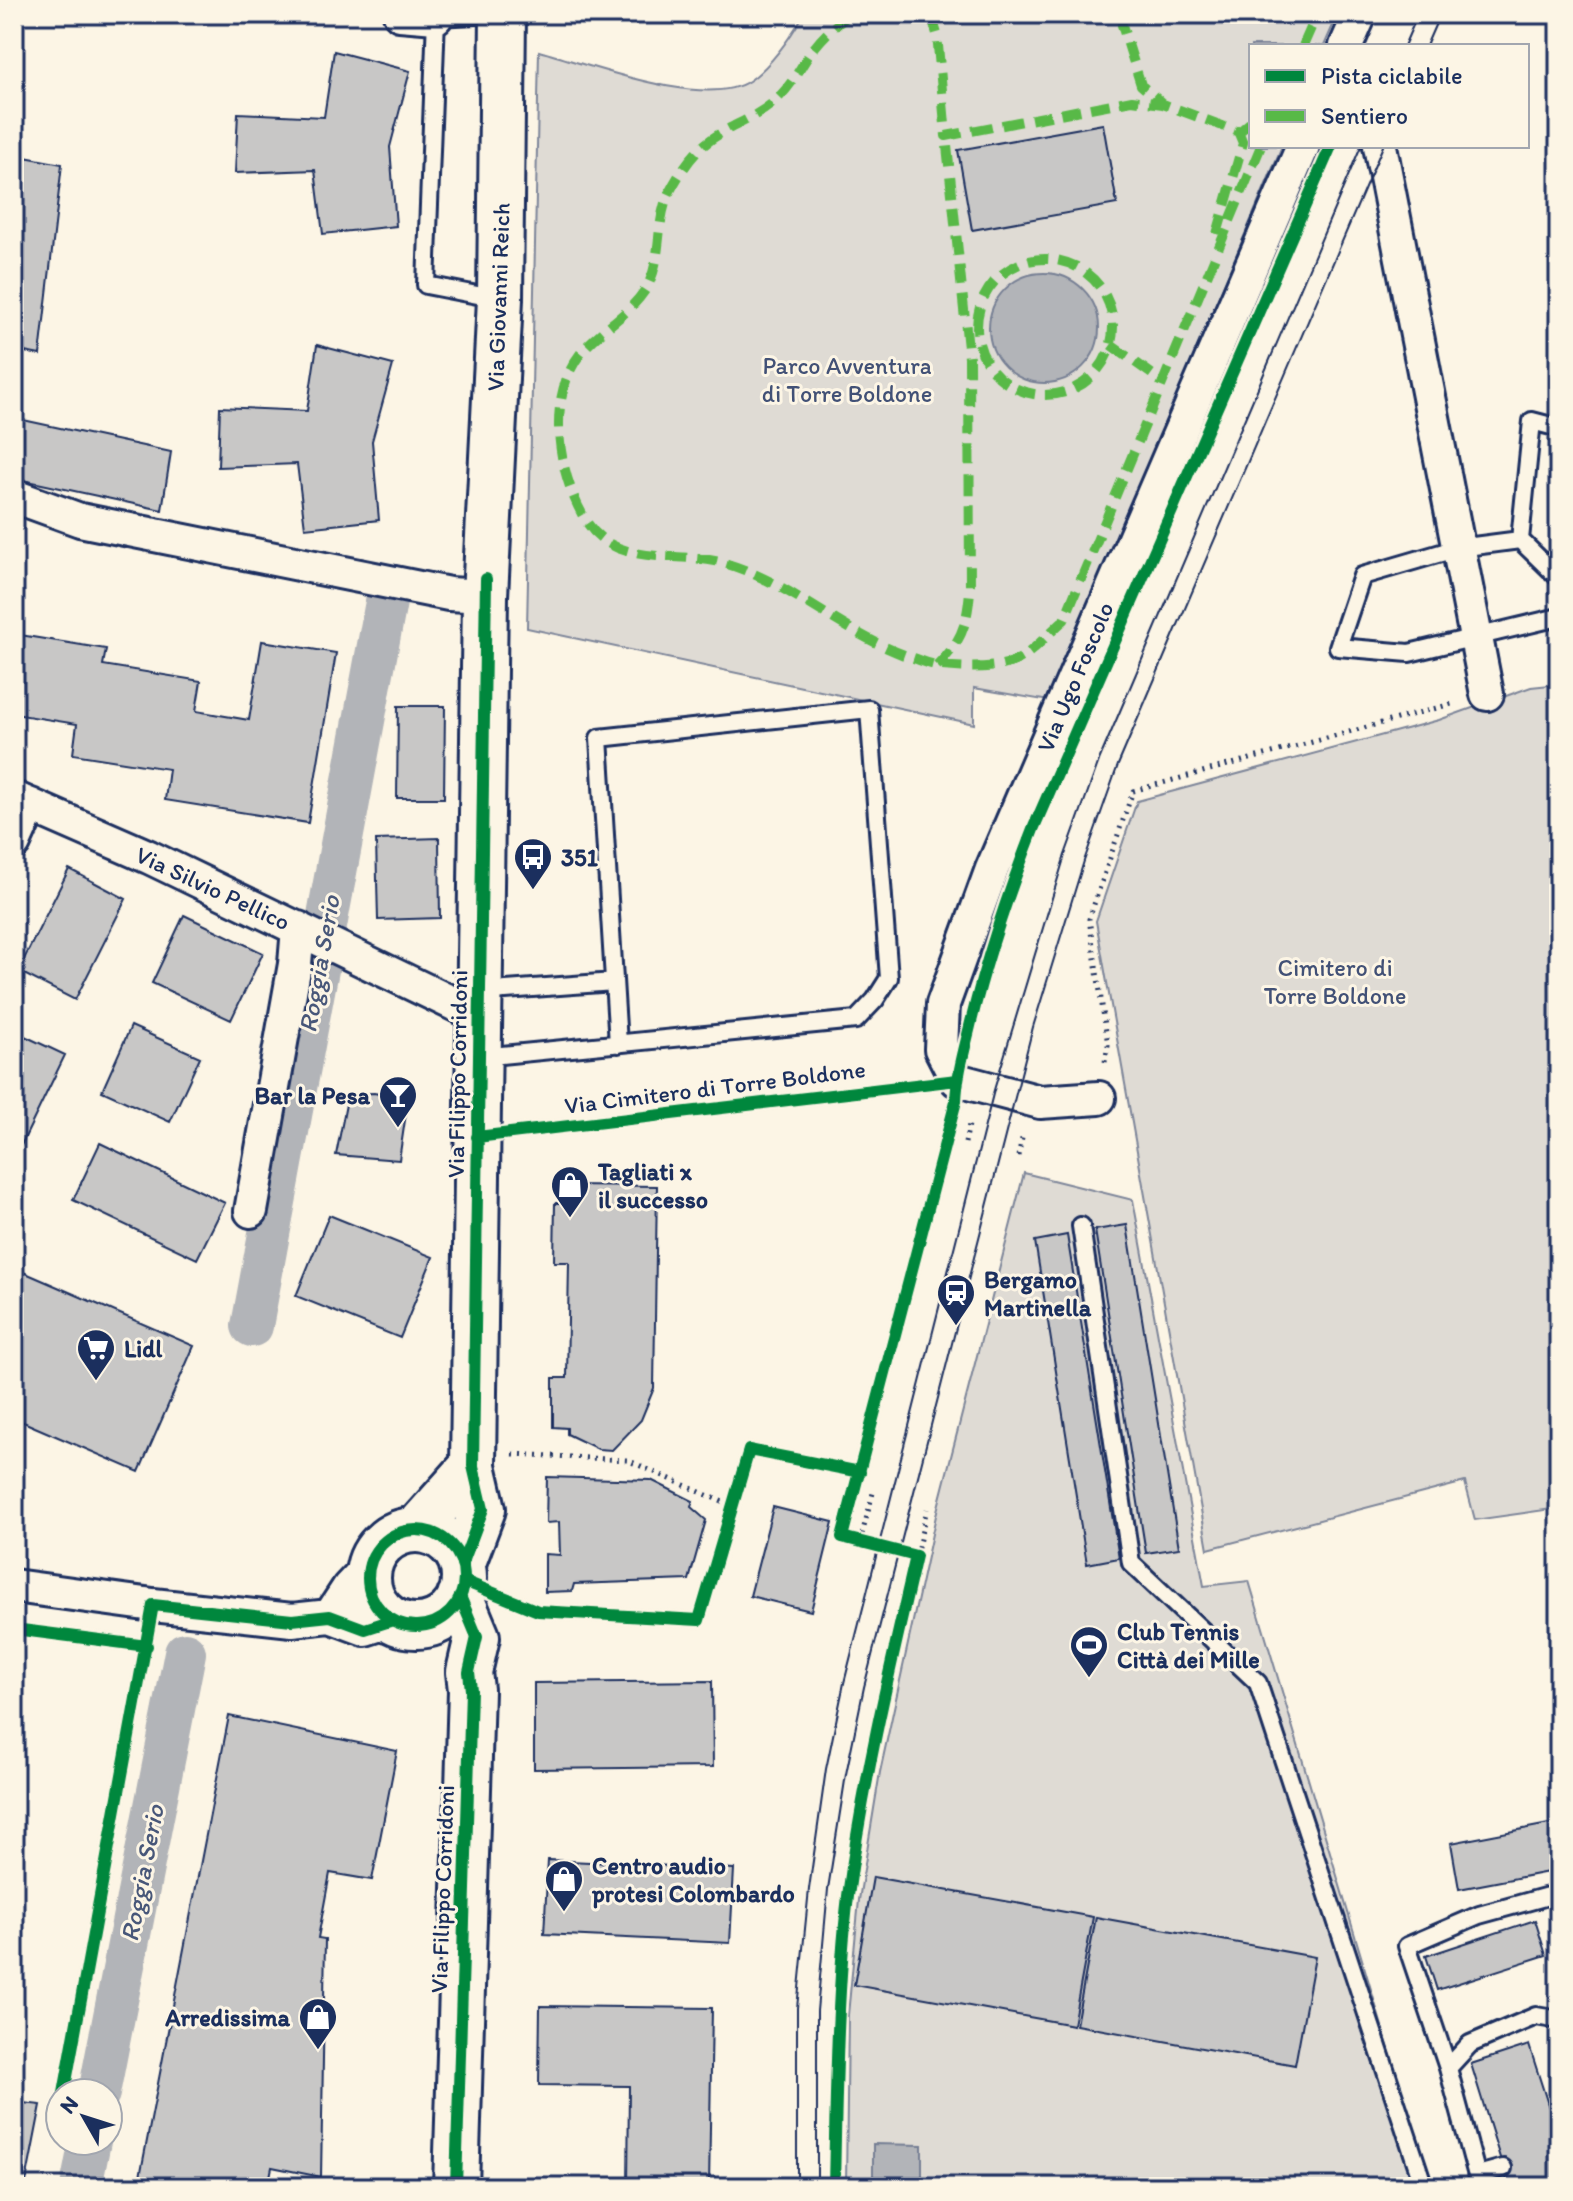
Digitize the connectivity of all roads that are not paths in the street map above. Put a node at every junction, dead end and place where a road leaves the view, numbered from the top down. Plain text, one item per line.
1 (400, 14) edge
2 (495, 14) edge
3 (503, 14) edge
4 (436, 16) edge
5 (1302, 148) edge
6 (1380, 148) edge
7 (500, 299) junction
8 (1559, 428) edge
9 (14, 496) edge
10 (1520, 540) junction
11 (1458, 548) junction
12 (1559, 578) edge
13 (486, 587) junction
14 (1559, 617) edge
15 (1476, 636) junction
16 (1487, 694) road end
17 (22, 802) edge
18 (14, 843) edge
19 (298, 928) junction
20 (614, 982) junction
21 (479, 1022) junction
22 (618, 1044) junction
23 (1099, 1098) road end
24 (251, 1211) dead end
25 (1081, 1226) dead end
26 (492, 1460) junction
27 (416, 1530) junction
28 (369, 1566) junction
29 (461, 1581) junction
30 (14, 1586) edge
31 (330, 1616) junction
32 (408, 1623) junction
33 (469, 1672) junction
34 (1559, 1893) edge
35 (1559, 2020) edge
36 (1448, 2068) junction
37 (1503, 2168) dead end
38 (1479, 2181) edge
39 (456, 2187) edge
40 (1424, 2187) edge

1 - 4 street
2 - 4 lane
3 - 7 street, Via Giovanni Reich
4 - 7 lane
5 - 23 street, Via Ugo Foscolo
6 - 11 street
7 - 13 street, Via Giovanni Reich
8 - 10 lane
9 - 13 street
10 - 11 lane
10 - 12 lane
11 - 15 street
11 - 15 lane
13 - 21 street, Via Filippo Corridoni
14 - 15 lane
15 - 16 street
17 - 18 street, Via Silvio Pellico
17 - 19 street, Via Silvio Pellico
19 - 21 street, Via Silvio Pellico
19 - 24 street
20 - 21 lane
20 - 22 lane
20 - 22 lane
21 - 22 lane
21 - 26 street, Via Filippo Corridoni
25 - 40 lane
26 - 27 street
26 - 29 street, Via Filippo Corridoni
27 - 28 street
27 - 29 street, Via Filippo Corridoni
28 - 31 street
28 - 32 street
29 - 32 street, Via Filippo Corridoni
29 - 33 street, Via Filippo Corridoni
30 - 31 street
31 - 32 street
32 - 33 street
33 - 39 street, Via Filippo Corridoni
34 - 36 lane
35 - 36 lane
36 - 38 lane
37 - 38 lane

